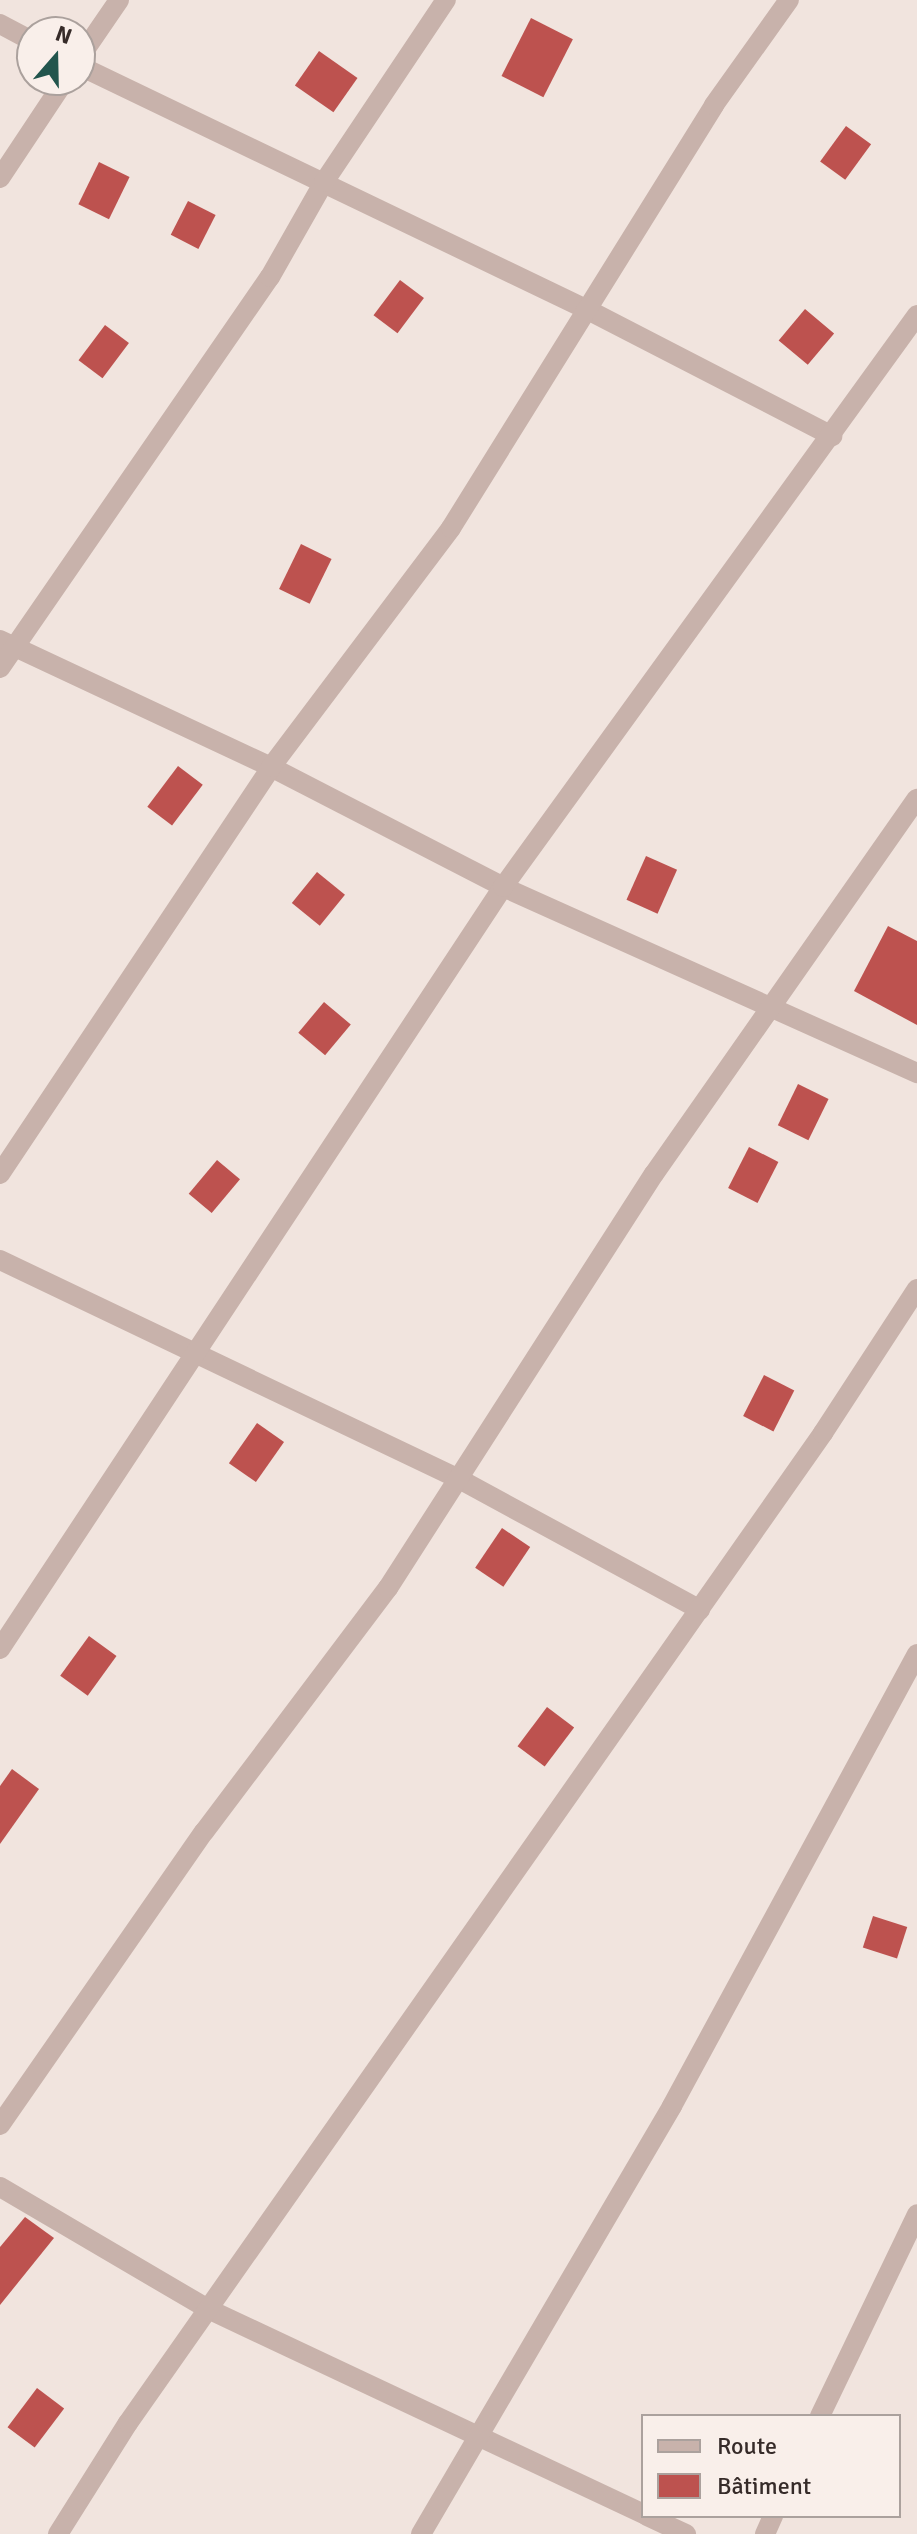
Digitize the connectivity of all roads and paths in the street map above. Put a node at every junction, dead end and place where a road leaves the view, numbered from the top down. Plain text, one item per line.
1 (119, 0) edge
2 (446, 0) edge
3 (789, 0) edge
4 (96, 34) edge
5 (96, 74) edge
6 (54, 96) edge
7 (0, 178) edge
8 (324, 182) junction
9 (588, 310) junction
10 (917, 315) edge
11 (832, 436) junction
12 (7, 644) edge
13 (0, 668) edge
14 (271, 767) junction
15 (917, 799) edge
16 (503, 887) junction
17 (773, 1006) junction
18 (917, 1073) edge
19 (0, 1174) edge
20 (0, 1260) edge
21 (917, 1289) edge
22 (197, 1352) junction
23 (461, 1480) junction
24 (700, 1610) junction
25 (0, 1649) edge
26 (917, 1654) edge
27 (0, 2125) edge
28 (0, 2187) edge
29 (917, 2214) edge
30 (208, 2309) junction
31 (821, 2414) edge
32 (479, 2440) junction
33 (641, 2513) edge
34 (651, 2518) edge
35 (58, 2534) edge
36 (421, 2534) edge
37 (686, 2534) edge

1 - 4 street
2 - 8 street
3 - 9 street
5 - 8 street
6 - 7 street
8 - 9 street
8 - 12 street
9 - 11 street
9 - 14 street
10 - 11 street
11 - 16 street
12 - 13 street
12 - 14 street
14 - 16 street
14 - 19 street
15 - 17 street
16 - 17 street
16 - 22 street
17 - 18 street
17 - 23 street
20 - 22 street
21 - 24 street
22 - 23 street
22 - 25 street
23 - 24 street
23 - 27 street
24 - 30 street
26 - 32 street
28 - 30 street
29 - 31 street
30 - 32 street
30 - 35 street
32 - 33 street
32 - 36 street
34 - 37 street

